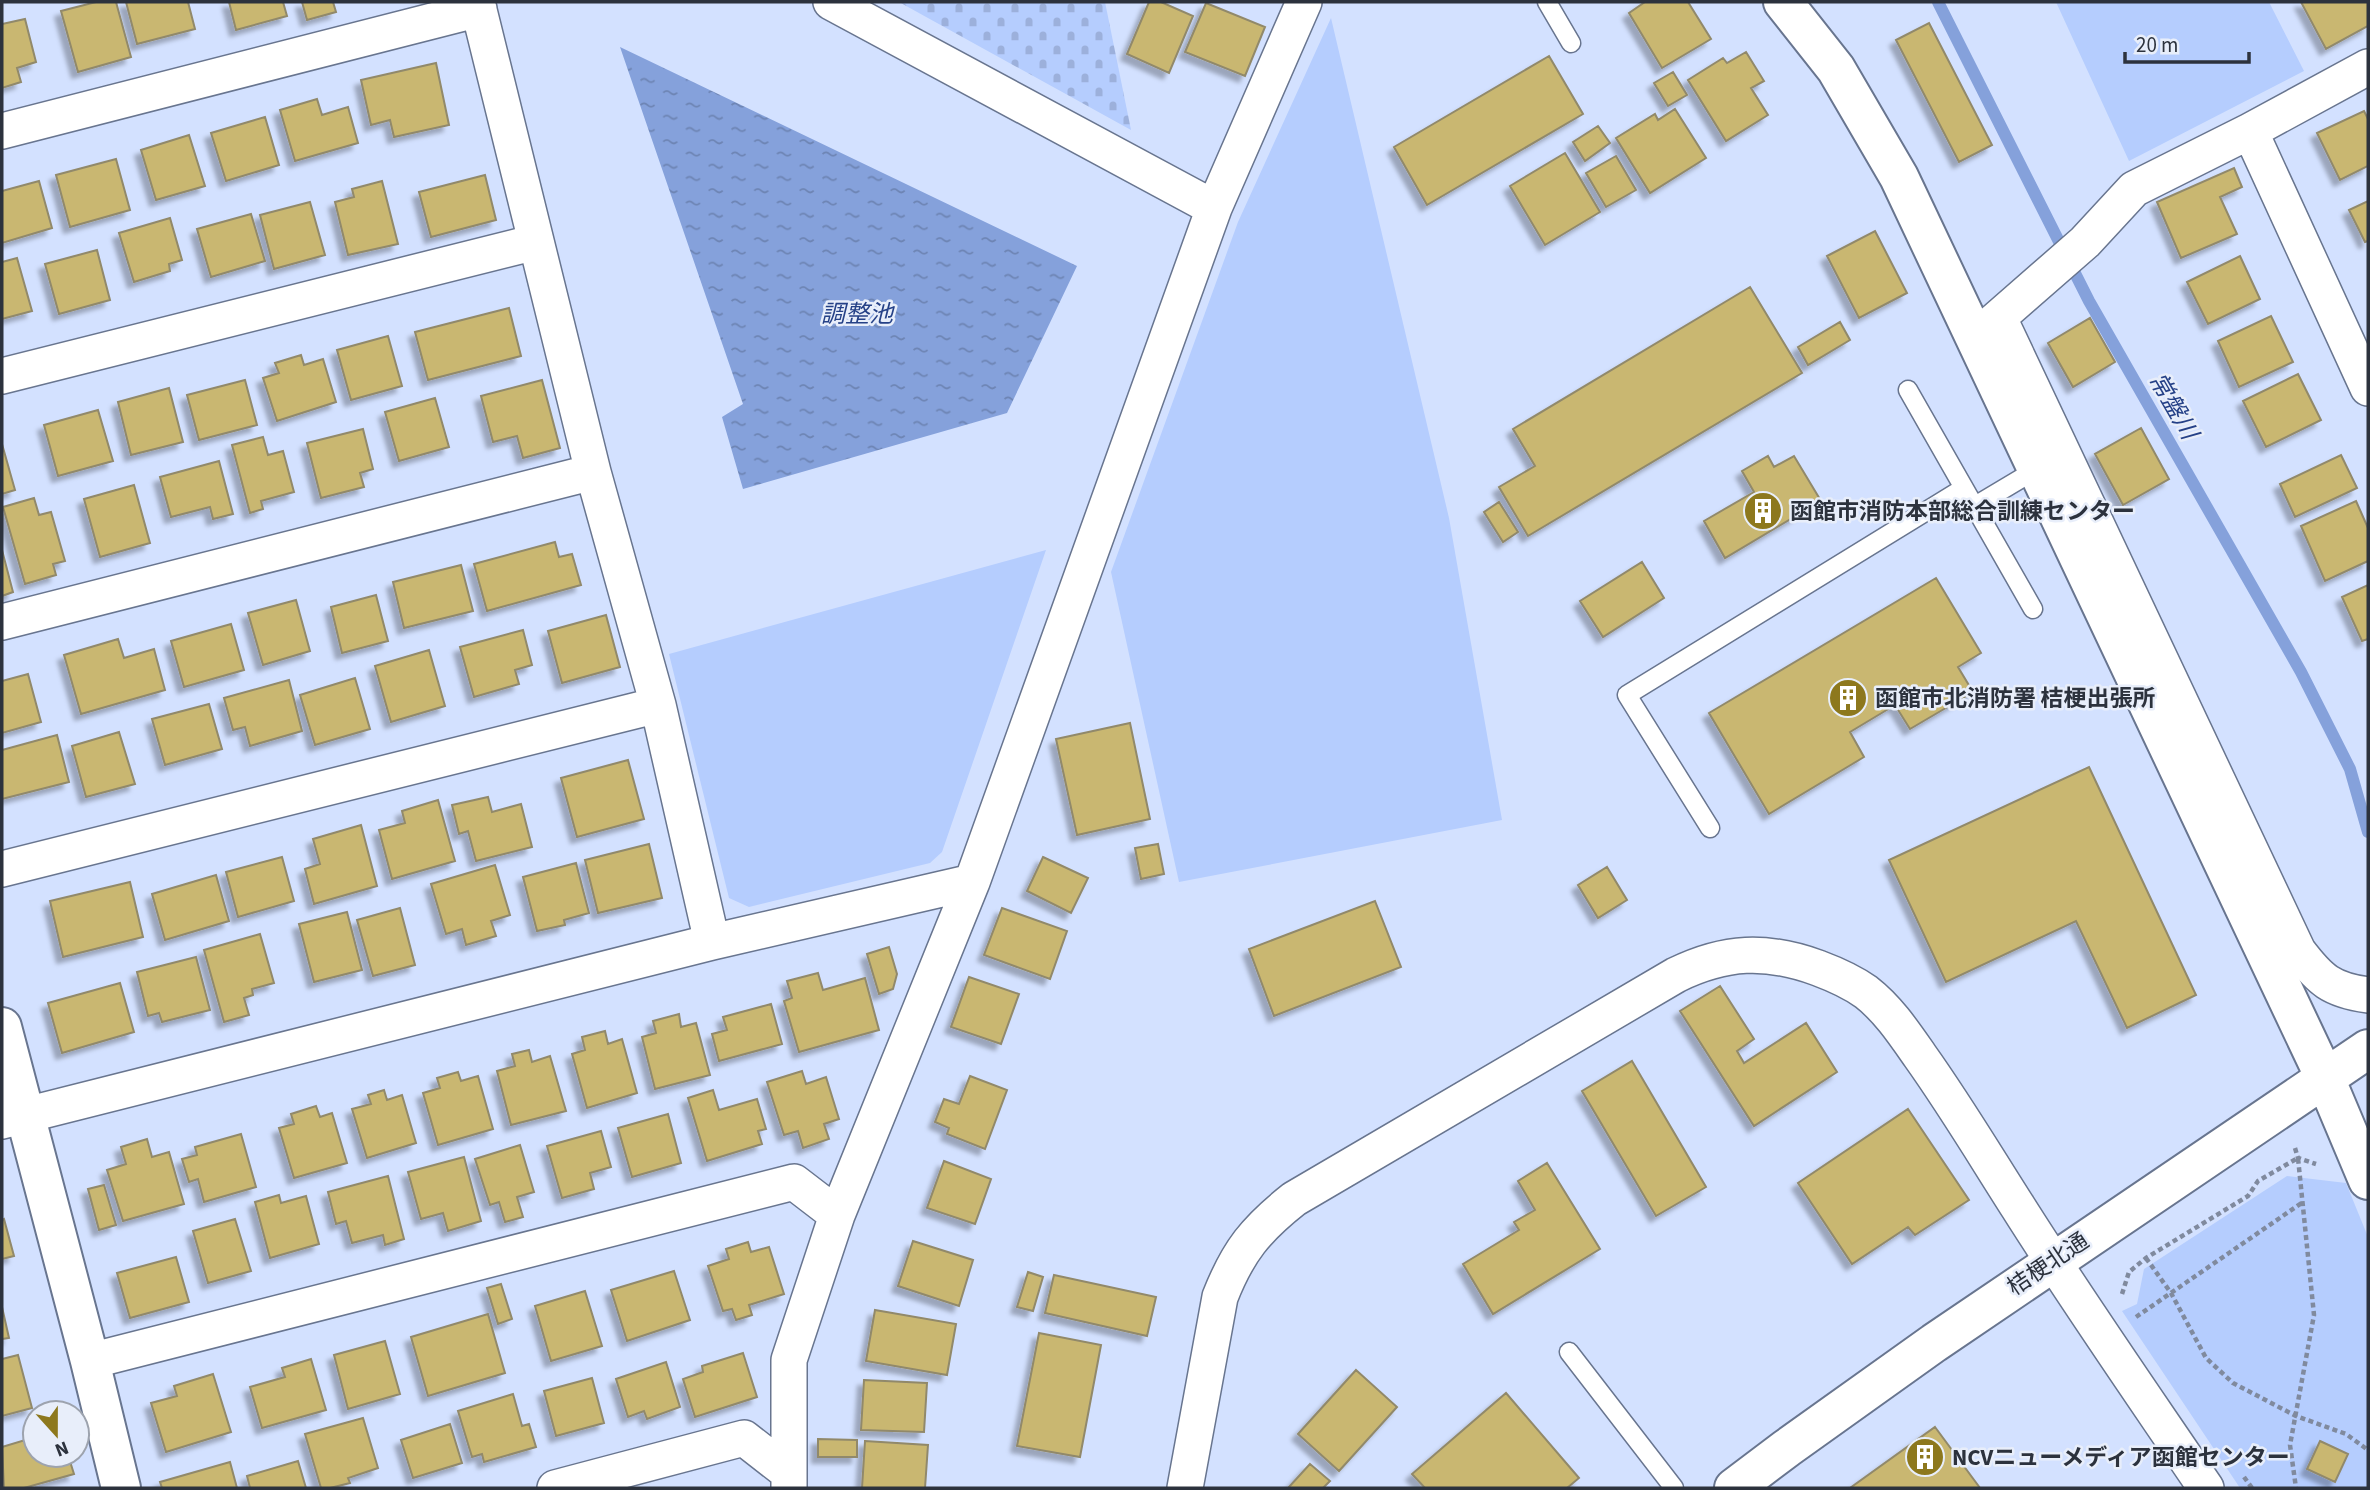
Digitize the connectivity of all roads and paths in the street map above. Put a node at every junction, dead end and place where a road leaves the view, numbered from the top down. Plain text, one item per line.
1 (831, 2) edge
2 (1304, 2) edge
3 (1547, 2) edge
4 (1783, 2) edge
5 (478, 5) edge
6 (1571, 43) dead end
7 (2368, 67) edge
8 (2, 131) edge
9 (2250, 131) junction
10 (1214, 208) junction
11 (536, 242) junction
12 (1987, 328) junction
13 (2, 376) edge
14 (2368, 388) edge
15 (1908, 390) dead end
16 (2037, 468) junction
17 (593, 472) junction
18 (1964, 488) junction
19 (1975, 506) junction
20 (2033, 609) dead end
21 (2, 622) edge
22 (657, 705) junction
23 (1710, 828) dead end
24 (2, 869) edge
25 (972, 882) junction
26 (712, 942) junction
27 (2368, 995) edge
28 (2, 1027) edge
29 (2368, 1049) edge
30 (2325, 1078) junction
31 (13, 1119) edge
32 (2368, 1180) edge
33 (2302, 1202) junction
34 (837, 1215) junction
35 (2146, 1258) junction
36 (2052, 1261) junction
37 (2171, 1293) junction
38 (2121, 1298) dead end
39 (2127, 1308) dead end
40 (1569, 1352) dead end
41 (90, 1362) junction
42 (2296, 1416) junction
43 (2368, 1450) edge
44 (2244, 1477) dead end
45 (789, 1481) edge
46 (121, 1488) edge
47 (555, 1488) edge
48 (1185, 1488) edge
49 (1674, 1488) edge
50 (1734, 1488) edge
51 (2206, 1488) edge
52 (2252, 1488) edge
53 (2296, 1488) edge

1 - 10 street
2 - 10 street
3 - 6 lane
4 - 12 street
5 - 8 street
5 - 11 street
7 - 9 street
9 - 12 street
9 - 14 street
10 - 25 street
11 - 13 street
11 - 17 street
12 - 16 street
12 - 27 street
15 - 18 lane
16 - 19 lane
16 - 30 street
17 - 21 street
17 - 22 street
18 - 19 lane
18 - 23 lane
19 - 20 lane
22 - 24 street
22 - 26 street
25 - 26 street
25 - 34 street
26 - 31 street
28 - 31 street
29 - 30 street, 桔梗北通
30 - 32 street
30 - 36 street, 桔梗北通
31 - 41 street
33 - 35 path
33 - 37 path
33 - 42 path
34 - 41 street
34 - 45 street
35 - 37 path
35 - 38 path
36 - 48 street
36 - 50 street, 桔梗北通
36 - 51 street
37 - 39 path
37 - 42 path
40 - 49 lane
41 - 46 street
42 - 43 path
42 - 53 path
44 - 52 path
45 - 47 street

